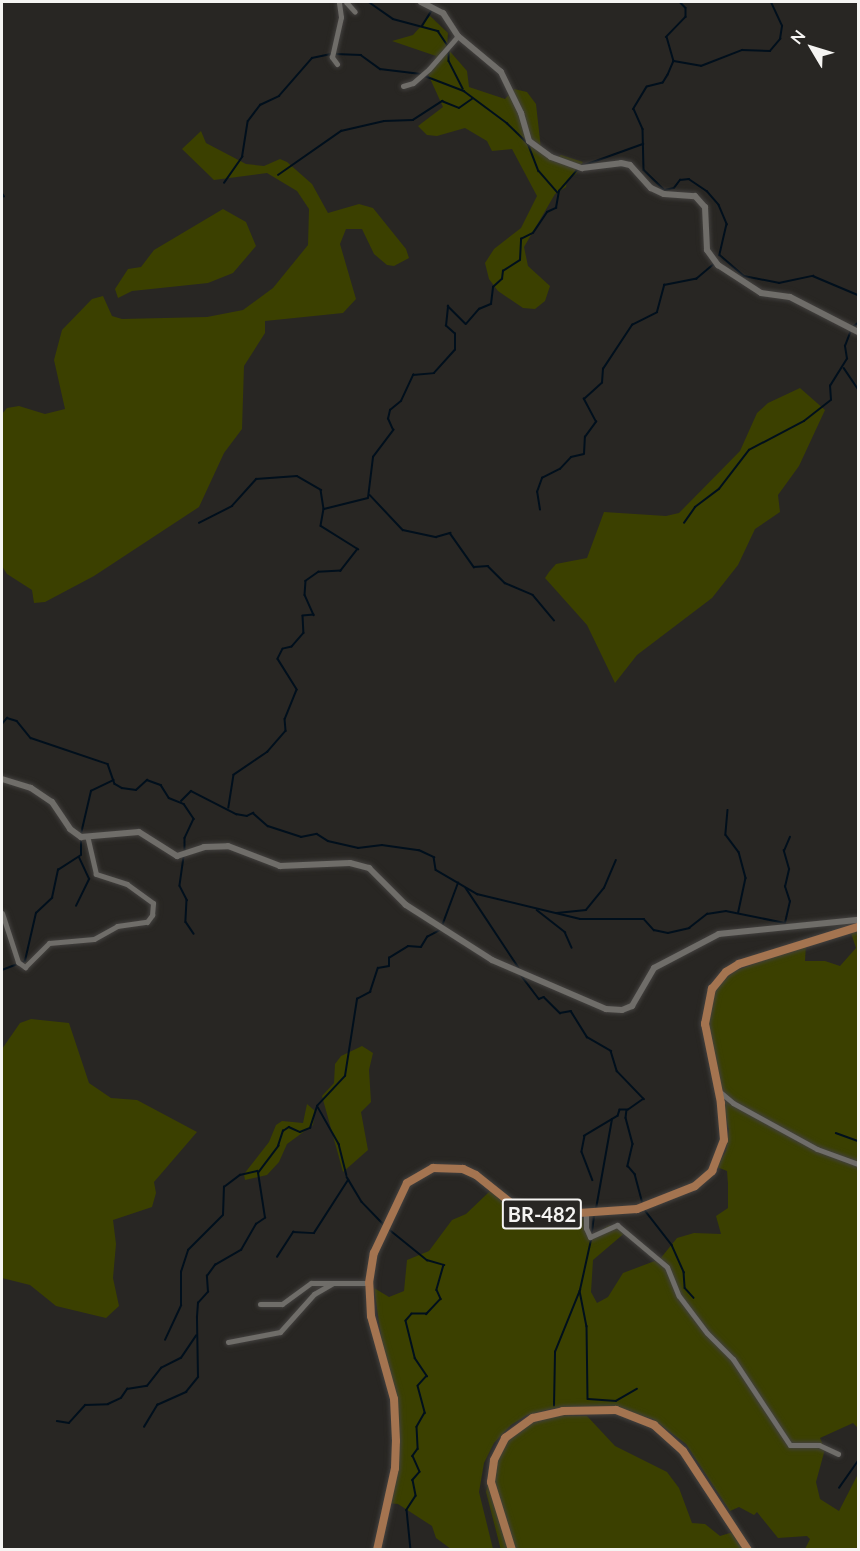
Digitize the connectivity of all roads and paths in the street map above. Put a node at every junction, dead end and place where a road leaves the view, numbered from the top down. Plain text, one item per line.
1 (339, 2) edge
2 (346, 2) edge
3 (421, 2) edge
4 (355, 12) dead end
5 (458, 36) junction
6 (337, 64) dead end
7 (403, 86) dead end
8 (858, 332) edge
9 (2, 779) edge
10 (87, 836) junction
11 (2, 913) edge
12 (858, 920) edge
13 (858, 927) edge
14 (718, 1091) junction
15 (858, 1164) edge
16 (586, 1214) junction
17 (333, 1283) junction
18 (369, 1283) junction
19 (260, 1304) dead end
20 (228, 1342) dead end
21 (838, 1454) dead end
22 (377, 1550) edge
23 (512, 1550) edge
24 (748, 1550) edge

1 - 6 street
2 - 4 street
3 - 5 street
5 - 7 street
5 - 8 street
9 - 10 street
10 - 11 street
10 - 12 street
13 - 14 highway, BR-482
14 - 15 street
14 - 16 highway, BR-482
16 - 18 highway, BR-482
16 - 21 street
17 - 18 street
17 - 19 street
17 - 20 street
18 - 22 highway, BR-482
23 - 24 highway

